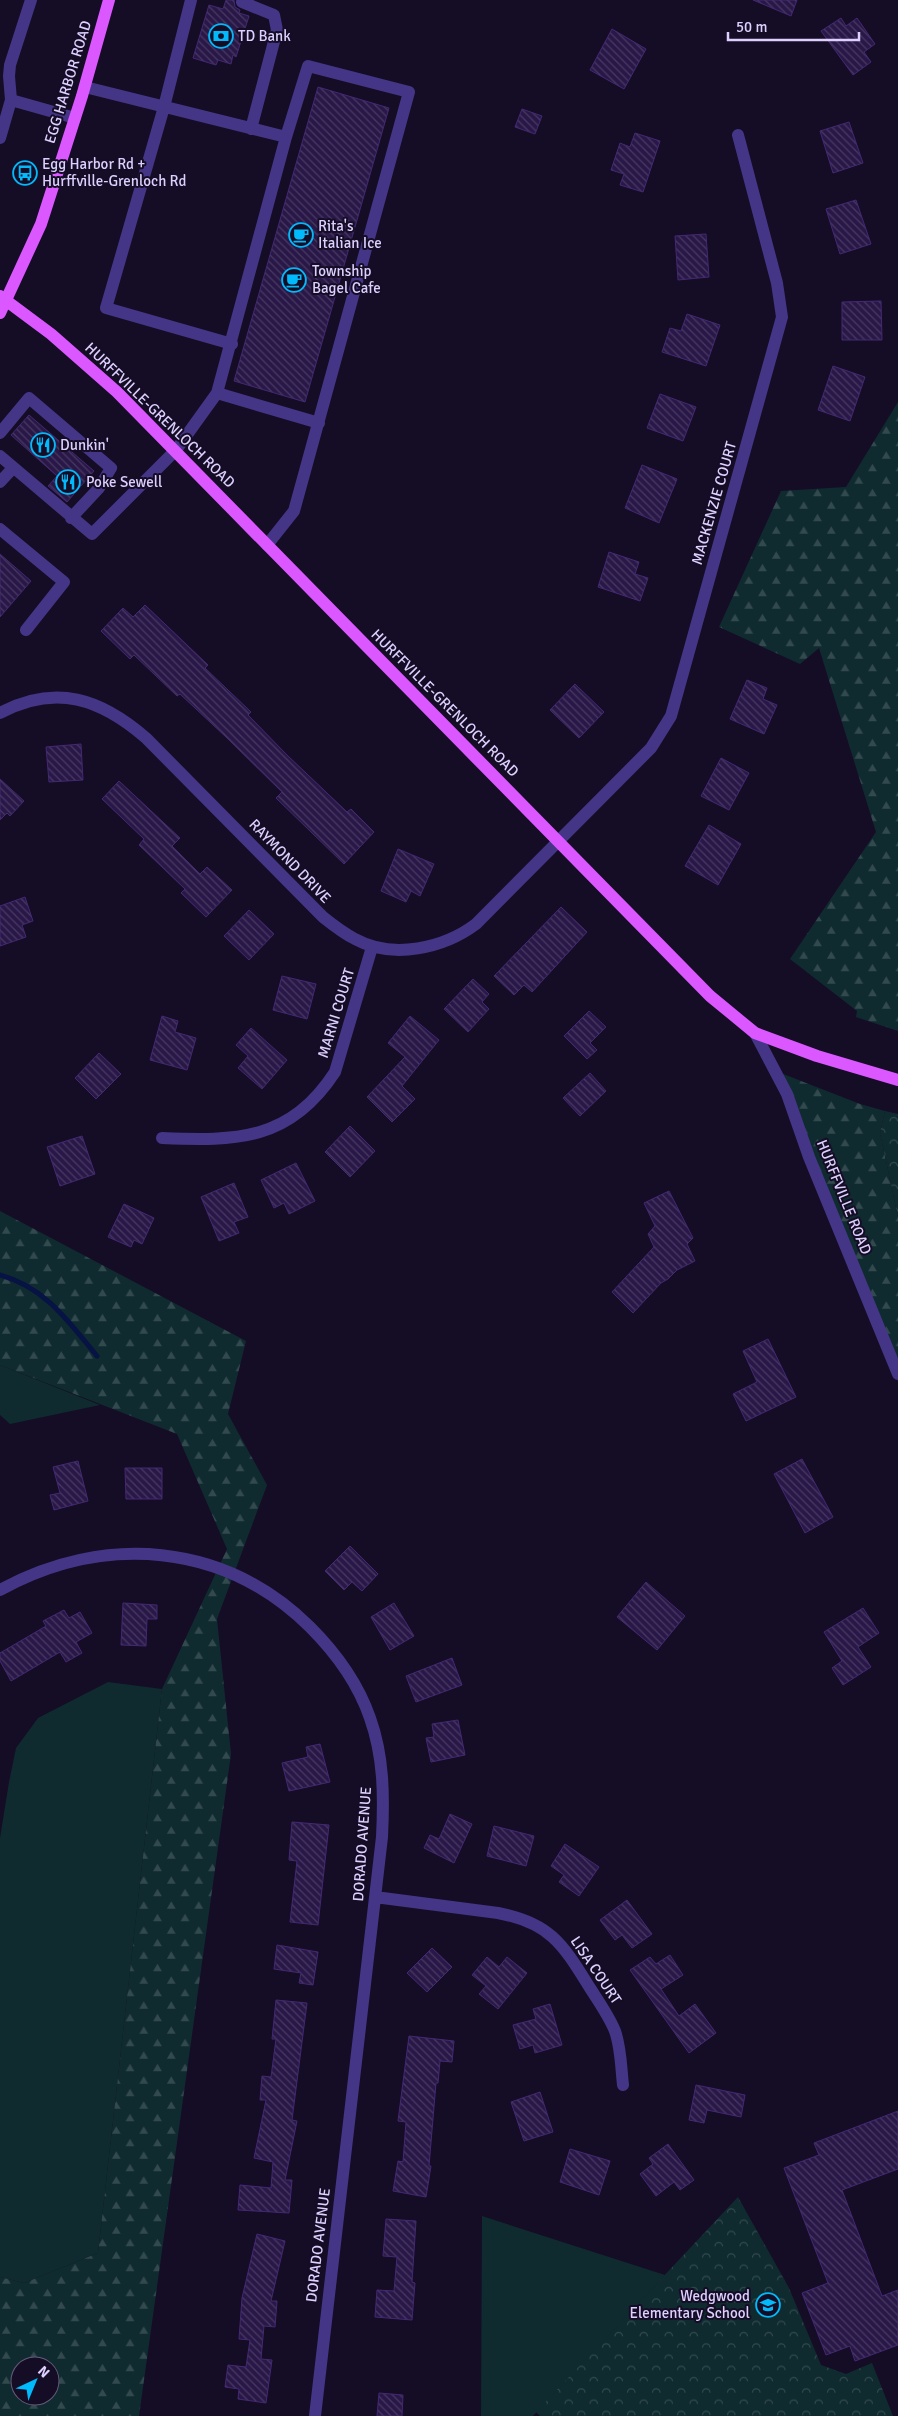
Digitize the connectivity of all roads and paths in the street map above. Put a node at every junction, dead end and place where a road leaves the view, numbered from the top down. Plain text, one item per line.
1 (31, 0) edge
2 (109, 0) edge
3 (191, 0) edge
4 (242, 2) dead end
5 (84, 87) junction
6 (11, 100) junction
7 (164, 107) junction
8 (75, 118) junction
9 (251, 129) junction
10 (738, 135) dead end
11 (286, 137) junction
12 (0, 138) edge
13 (3, 298) edge
14 (0, 313) edge
15 (232, 344) junction
16 (218, 393) junction
17 (319, 423) junction
18 (0, 433) edge
19 (176, 450) junction
20 (0, 456) edge
21 (14, 468) junction
22 (0, 482) edge
23 (72, 518) junction
24 (0, 529) edge
25 (267, 545) junction
26 (26, 630) dead end
27 (0, 713) edge
28 (558, 840) junction
29 (372, 947) junction
30 (755, 1033) junction
31 (898, 1080) edge
32 (162, 1138) dead end
33 (898, 1374) edge
34 (0, 1590) edge
35 (375, 1897) junction
36 (623, 2085) dead end
37 (315, 2416) edge

1 - 6 street
2 - 5 main road, EGG HARBOR ROAD
3 - 7 street
4 - 9 street
5 - 7 street
5 - 8 main road, EGG HARBOR ROAD
6 - 8 street
6 - 12 street
7 - 9 street
7 - 15 street
8 - 13 main road, EGG HARBOR ROAD
9 - 11 street
10 - 28 street, MACKENZIE COURT
11 - 15 street
11 - 17 street
13 - 14 main road, EGG HARBOR ROAD
13 - 19 main road, HURFFVILLE-GRENLOCH ROAD
15 - 16 street
16 - 17 street
16 - 19 street
17 - 25 street
18 - 23 street
19 - 23 street
19 - 25 main road, HURFFVILLE-GRENLOCH ROAD
20 - 21 street
21 - 22 street
21 - 23 street
24 - 26 street
25 - 28 main road, HURFFVILLE-GRENLOCH ROAD
27 - 29 street, RAYMOND DRIVE
28 - 29 street, RAYMOND DRIVE
28 - 30 main road, HURFFVILLE-GRENLOCH ROAD
29 - 32 street, MARNI COURT
30 - 31 main road, HURFFVILLE-GRENLOCH ROAD
30 - 33 street, HURFFVILLE ROAD
34 - 35 street, DORADO AVENUE
35 - 36 street, LISA COURT
35 - 37 street, DORADO AVENUE

